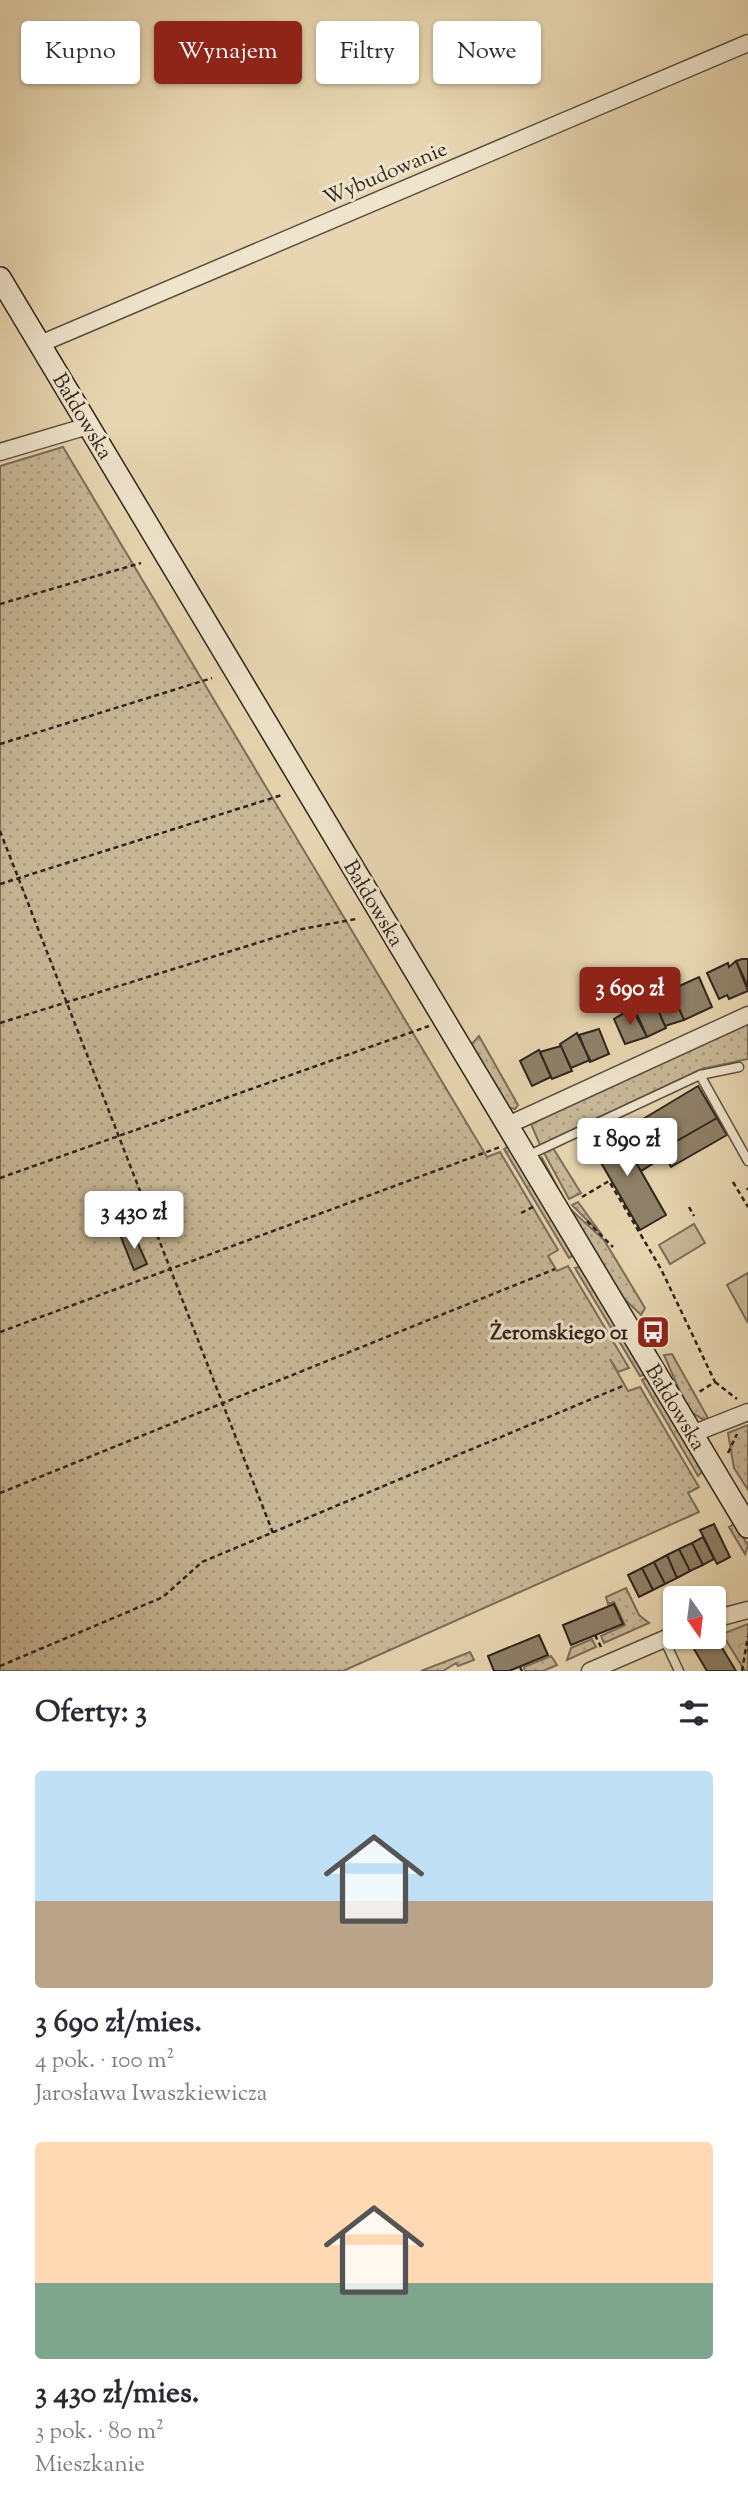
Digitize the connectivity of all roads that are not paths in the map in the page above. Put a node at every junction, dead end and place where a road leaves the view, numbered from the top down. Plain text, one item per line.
1 (748, 43) edge
2 (0, 278) edge
3 (40, 344) junction
4 (89, 426) junction
5 (0, 452) edge
6 (748, 1015) edge
7 (739, 1067) dead end
8 (700, 1075) junction
9 (508, 1125) junction
10 (527, 1156) junction
11 (748, 1161) edge
12 (743, 1406) edge
13 (692, 1434) junction
14 (748, 1527) edge
15 (748, 1599) edge
16 (748, 1610) edge
17 (726, 1613) edge
18 (726, 1615) edge
19 (663, 1640) edge
20 (673, 1649) edge
21 (590, 1671) edge
22 (679, 1671) edge

1 - 3 street, Wybudowanie
2 - 3 street, Bałdowska
3 - 4 street, Bałdowska
4 - 5 street
4 - 9 street, Bałdowska
6 - 9 street
7 - 8 lane
8 - 10 lane
8 - 11 lane
9 - 10 street, Bałdowska
10 - 13 street, Bałdowska
12 - 13 street
13 - 14 street, Bałdowska
15 - 17 street
16 - 18 street
19 - 21 street
20 - 22 lane

